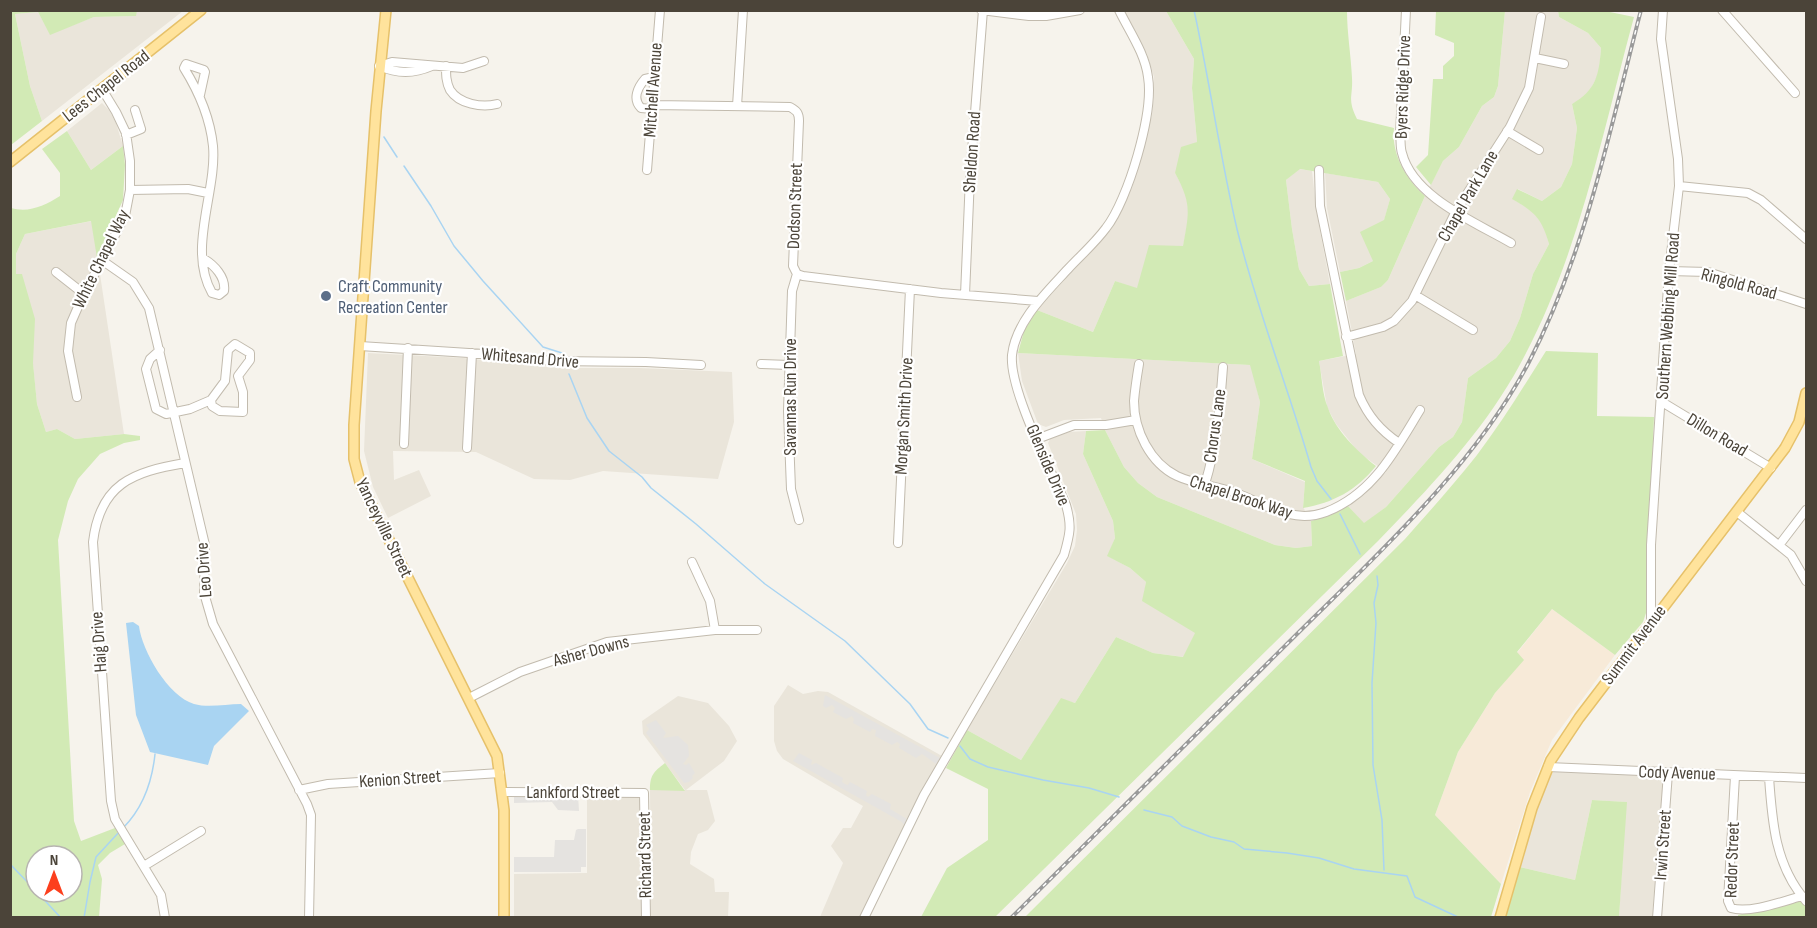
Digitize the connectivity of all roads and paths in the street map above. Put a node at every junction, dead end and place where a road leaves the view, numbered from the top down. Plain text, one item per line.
1 (201, 10) edge
2 (386, 10) edge
3 (660, 10) edge
4 (743, 10) edge
5 (1080, 10) edge
6 (1119, 10) edge
7 (1406, 10) edge
8 (1663, 10) edge
9 (1722, 10) edge
10 (983, 11) edge
11 (1541, 17) dead end
12 (1535, 58) junction
13 (484, 61) dead end
14 (407, 63) junction
15 (1564, 64) dead end
16 (379, 66) junction
17 (433, 66) junction
18 (446, 66) junction
19 (407, 72) junction
20 (654, 77) junction
21 (102, 89) junction
22 (1795, 93) dead end
23 (200, 95) junction
24 (497, 104) dead end
25 (737, 106) junction
26 (652, 107) junction
27 (135, 110) dead end
28 (1507, 131) junction
29 (126, 135) junction
30 (1539, 150) dead end
31 (10, 162) edge
32 (647, 170) dead end
33 (1318, 171) dead end
34 (1679, 186) junction
35 (130, 190) junction
36 (208, 193) junction
37 (1456, 211) junction
38 (1806, 239) edge
39 (1511, 243) dead end
40 (204, 259) dead end
41 (103, 261) junction
42 (56, 272) dead end
43 (1670, 272) junction
44 (797, 274) junction
45 (910, 289) junction
46 (84, 294) junction
47 (965, 295) junction
48 (1415, 295) junction
49 (1038, 301) junction
50 (1806, 304) edge
51 (1473, 330) dead end
52 (1346, 337) junction
53 (360, 346) junction
54 (408, 348) junction
55 (160, 350) junction
56 (472, 353) junction
57 (762, 364) dead end
58 (1139, 364) dead end
59 (701, 365) dead end
60 (789, 365) junction
61 (1223, 368) dead end
62 (225, 381) junction
63 (239, 382) junction
64 (1806, 393) edge
65 (77, 397) dead end
66 (211, 400) junction
67 (1662, 402) junction
68 (1420, 410) dead end
69 (174, 413) junction
70 (1136, 420) junction
71 (1037, 440) junction
72 (1399, 443) junction
73 (404, 444) dead end
74 (467, 448) dead end
75 (185, 463) junction
76 (1771, 468) junction
77 (1204, 484) junction
78 (1806, 510) edge
79 (1737, 512) junction
80 (799, 520) dead end
81 (898, 543) dead end
82 (1780, 544) junction
83 (692, 562) dead end
84 (1806, 580) edge
85 (1651, 622) junction
86 (715, 630) junction
87 (757, 630) dead end
88 (469, 698) junction
89 (1548, 767) junction
90 (500, 773) junction
91 (1668, 773) junction
92 (1736, 776) junction
93 (1769, 777) junction
94 (1806, 778) edge
95 (299, 790) junction
96 (503, 792) junction
97 (644, 793) joint
98 (201, 831) dead end
99 (144, 866) junction
100 (1804, 899) edge
101 (165, 918) edge
102 (309, 918) edge
103 (504, 918) edge
104 (646, 918) edge
105 (864, 918) edge
106 (1500, 918) edge
107 (1658, 918) edge

1 - 21 main road, Lees Chapel Road
2 - 16 main road, Yanceyville Street
3 - 20 street, Mitchell Avenue
4 - 25 street
5 - 10 street
6 - 49 street, Glenside Drive
7 - 37 street, Byers Ridge Drive
8 - 34 street, Southern Webbing Mill Road
9 - 22 street
10 - 47 street, Sheldon Road
11 - 12 street, Chapel Park Lane
12 - 15 street
12 - 28 street, Chapel Park Lane
13 - 18 street
14 - 16 street
14 - 17 street
14 - 19 street
16 - 19 street
16 - 53 main road, Yanceyville Street
17 - 18 street
17 - 19 street
18 - 24 street
20 - 26 street, Mitchell Avenue
20 - 26 street
21 - 29 street, White Chapel Way
21 - 31 main road, Lees Chapel Road
23 - 23 street
23 - 36 street
25 - 26 street, Dodson Street
25 - 44 street, Dodson Street
26 - 32 street, Mitchell Avenue
27 - 29 street
28 - 30 street
28 - 37 street, Chapel Park Lane
29 - 35 street, White Chapel Way
33 - 52 street
34 - 38 street
34 - 43 street, Southern Webbing Mill Road
35 - 36 street
35 - 41 street, White Chapel Way
36 - 40 street
37 - 39 street, Byers Ridge Drive
37 - 48 street, Chapel Park Lane
41 - 46 street, White Chapel Way
41 - 55 street, Leo Drive
42 - 46 street
43 - 50 street, Ringold Road
43 - 67 street, Southern Webbing Mill Road
44 - 45 street, Dodson Street
44 - 60 street, Savannas Run Drive
45 - 47 street, Dodson Street
45 - 81 street, Morgan Smith Drive
46 - 65 street, White Chapel Way
47 - 49 street, Dodson Street
48 - 51 street
48 - 52 street, Chapel Park Lane
49 - 71 street, Glenside Drive
52 - 72 street
53 - 54 street, Whitesand Drive
53 - 88 main road, Yanceyville Street
54 - 56 street, Whitesand Drive
54 - 73 street
55 - 69 street, Leo Drive
55 - 69 street
56 - 59 street, Whitesand Drive
56 - 74 street
57 - 60 street
58 - 70 street, Chapel Brook Way
60 - 80 street, Savannas Run Drive
61 - 77 street, Chorus Lane
62 - 63 street
62 - 63 street
62 - 66 street
63 - 66 street
64 - 76 main road, Summit Avenue
66 - 69 street
67 - 76 street, Dillon Road
67 - 85 street, Southern Webbing Mill Road
68 - 72 street, Chapel Brook Way
69 - 75 street, Leo Drive
70 - 71 street
70 - 77 street, Chapel Brook Way
71 - 105 street, Glenside Drive
72 - 77 street, Chapel Brook Way
75 - 95 street, Leo Drive
75 - 99 street, Haig Drive
76 - 79 main road, Summit Avenue
78 - 82 street
79 - 82 street
79 - 85 main road, Summit Avenue
82 - 84 street
83 - 86 street
85 - 89 main road, Summit Avenue
86 - 87 street, Asher Downs
86 - 88 street, Asher Downs
88 - 90 main road, Yanceyville Street
89 - 91 street, Cody Avenue
89 - 106 main road, Summit Avenue
90 - 95 street, Kenion Street
90 - 96 main road, Yanceyville Street
91 - 92 street, Cody Avenue
91 - 107 street, Irwin Street
92 - 93 street, Cody Avenue
92 - 100 street, Redor Street
93 - 94 street, Cody Avenue
93 - 100 street
95 - 102 street, Leo Drive
96 - 97 street, Lankford Street
96 - 103 main road, Yanceyville Street
97 - 104 street, Richard Street
98 - 99 street
99 - 101 street, Haig Drive

